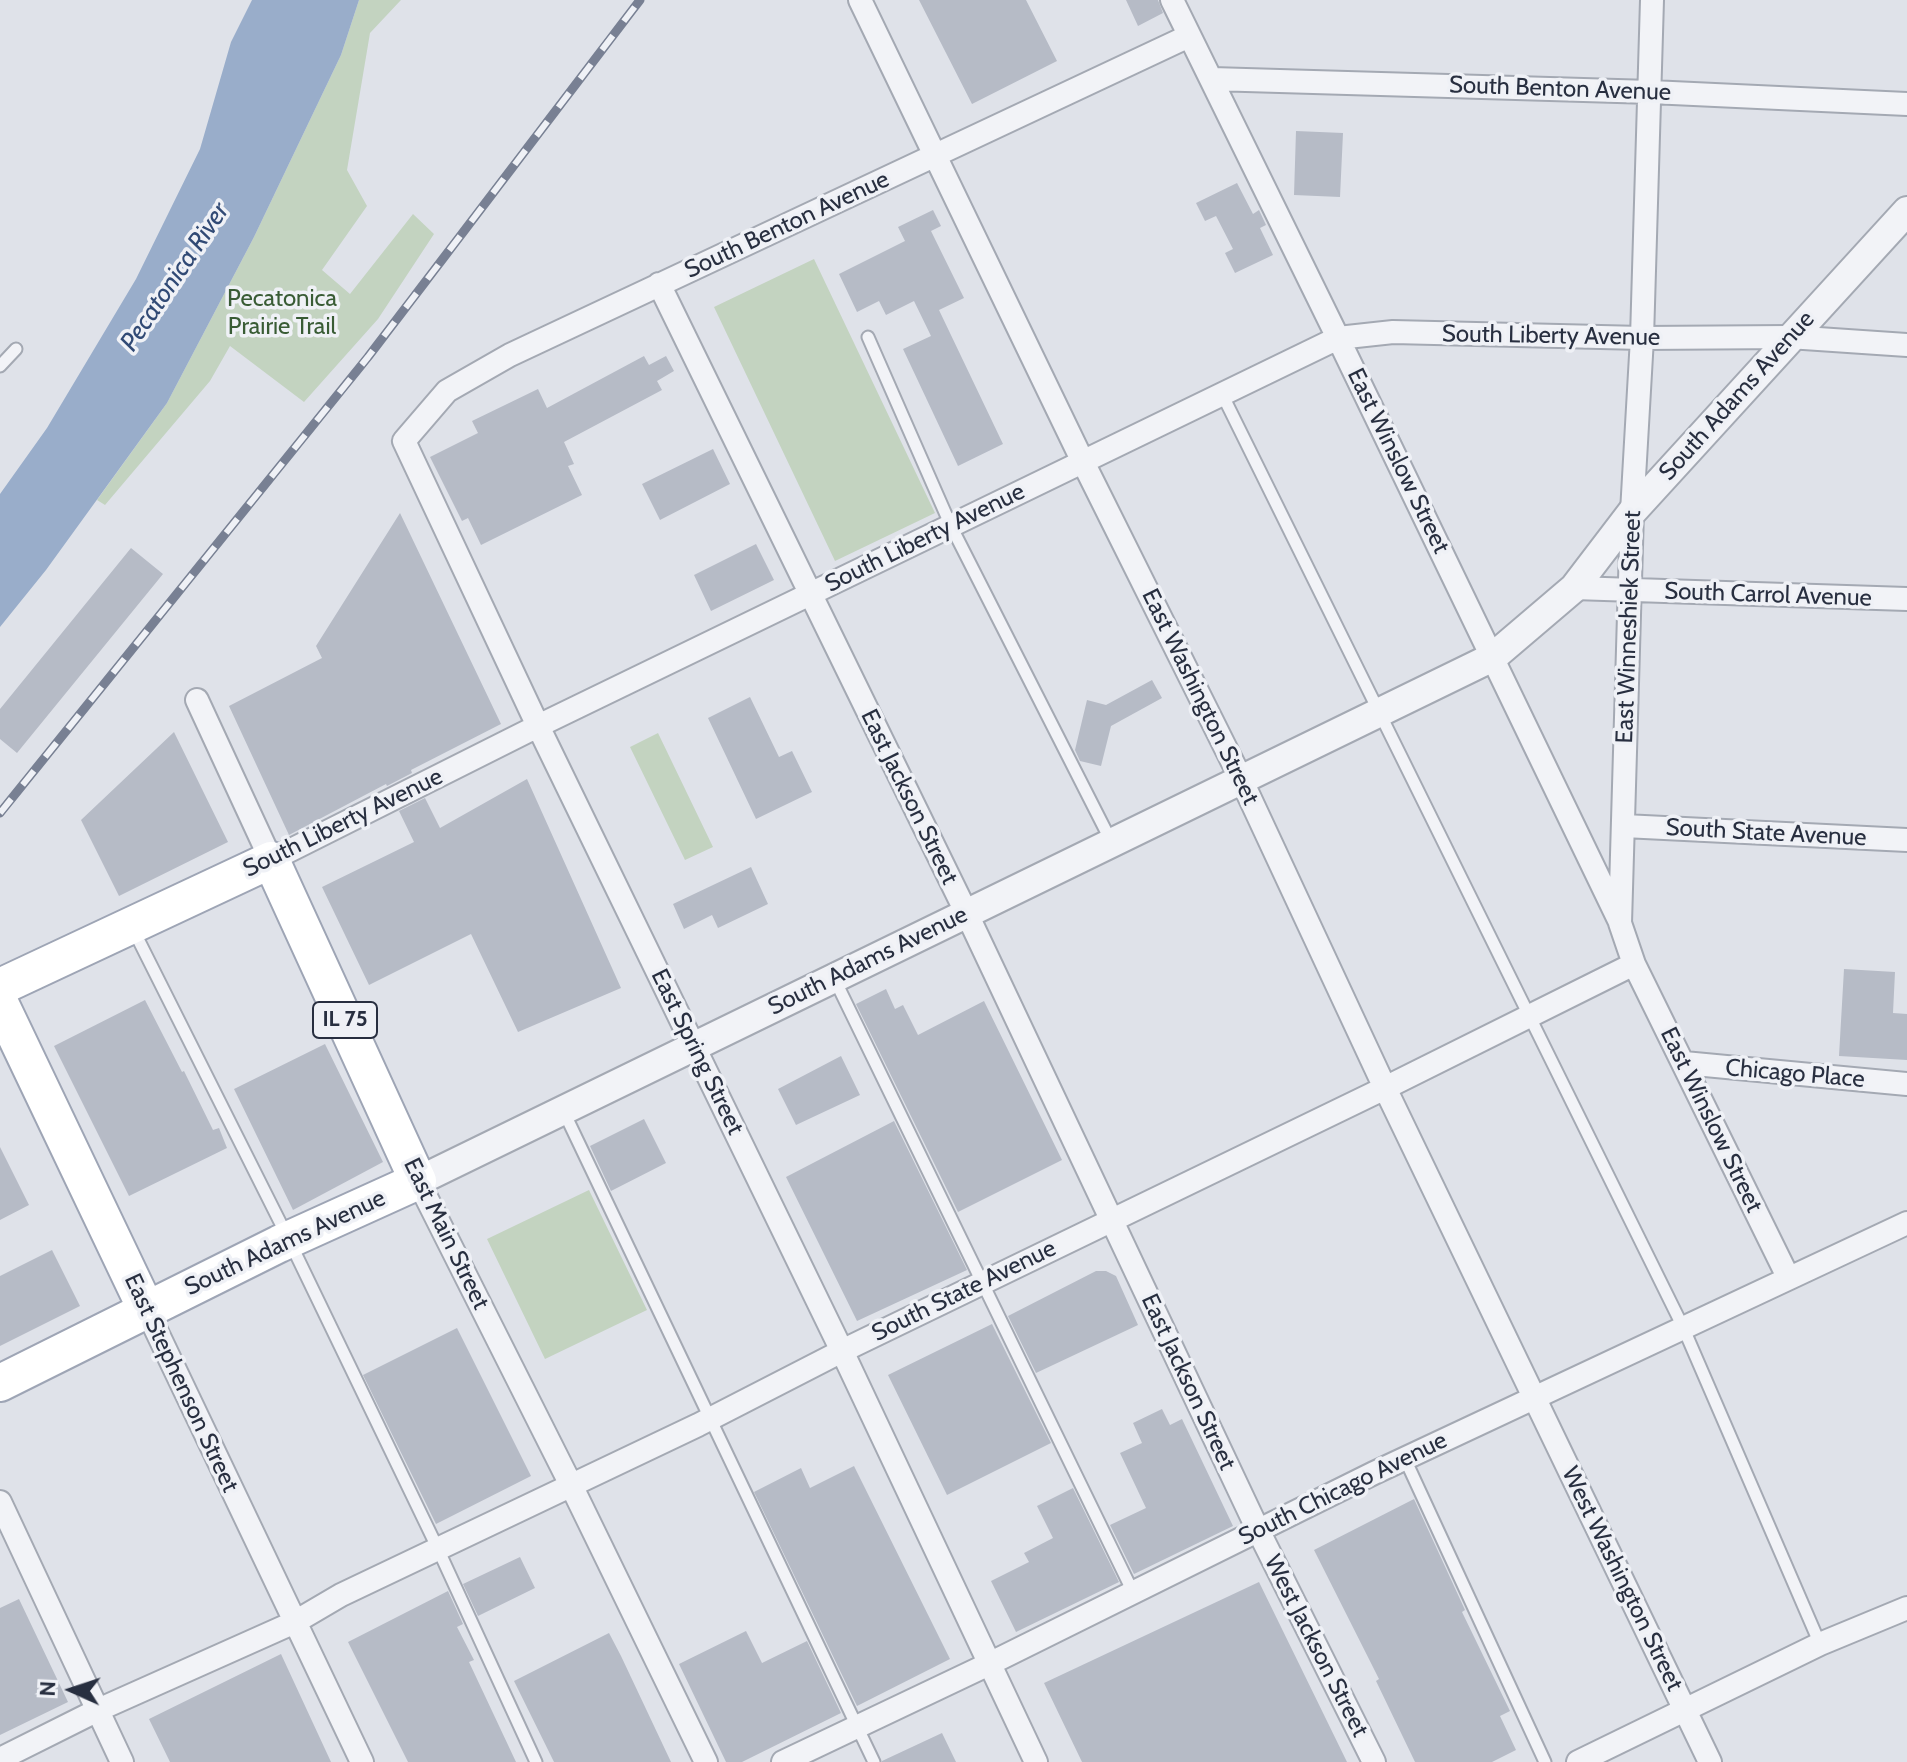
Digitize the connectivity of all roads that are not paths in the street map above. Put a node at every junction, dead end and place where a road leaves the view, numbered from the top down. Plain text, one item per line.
1 (860, 0) edge
2 (1172, 0) edge
3 (1652, 0) edge
4 (1189, 36) junction
5 (1212, 79) junction
6 (1651, 92) junction
7 (1907, 104) edge
8 (936, 156) junction
9 (1907, 211) edge
10 (659, 284) junction
11 (868, 337) dead end
12 (1789, 337) junction
13 (1338, 338) junction
14 (1642, 338) junction
15 (1907, 345) edge
16 (16, 349) dead end
17 (0, 366) edge
18 (1222, 394) junction
19 (404, 441) joint
20 (1083, 462) junction
21 (1632, 512) junction
22 (951, 526) junction
23 (1574, 588) junction
24 (1630, 590) junction
25 (810, 594) junction
26 (1907, 599) edge
27 (1493, 657) junction
28 (197, 700) dead end
29 (1380, 711) junction
30 (538, 726) junction
31 (1241, 779) junction
32 (1624, 826) junction
33 (1907, 840) edge
34 (1111, 841) junction
35 (271, 860) junction
36 (966, 912) junction
37 (1620, 923) junction
38 (131, 925) junction
39 (1634, 964) junction
40 (833, 978) junction
41 (0, 987) edge
42 (0, 1003) edge
43 (1528, 1017) junction
44 (695, 1047) junction
45 (1684, 1063) junction
46 (1907, 1084) edge
47 (1385, 1088) junction
48 (563, 1109) junction
49 (418, 1181) junction
50 (1111, 1219) junction
51 (1907, 1223) edge
52 (289, 1240) junction
53 (1788, 1277) junction
54 (984, 1282) junction
55 (146, 1309) junction
56 (1683, 1327) junction
57 (842, 1351) junction
58 (0, 1383) edge
59 (1534, 1396) junction
60 (709, 1419) junction
61 (1405, 1459) junction
62 (571, 1485) junction
63 (0, 1502) edge
64 (1258, 1530) junction
65 (438, 1549) junction
66 (1133, 1592) junction
67 (1907, 1608) edge
68 (295, 1622) junction
69 (1820, 1644) junction
70 (989, 1664) junction
71 (98, 1710) junction
72 (1684, 1710) junction
73 (856, 1727) junction
74 (0, 1759) edge
75 (122, 1762) edge
76 (362, 1762) edge
77 (536, 1762) edge
78 (706, 1762) edge
79 (783, 1762) edge
80 (874, 1762) edge
81 (1036, 1762) edge
82 (1374, 1762) edge
83 (1545, 1762) edge
84 (1578, 1762) edge
85 (1710, 1762) edge

1 - 8 street, East Washington Street
2 - 4 street, East Winslow Street
3 - 6 street, East Winneshiek Street
4 - 5 street, East Winslow Street
4 - 8 street, South Benton Avenue
5 - 6 street, South Benton Avenue
5 - 13 street, East Winslow Street
6 - 7 street, South Benton Avenue
6 - 14 street, East Winneshiek Street
8 - 10 street, South Benton Avenue
8 - 20 street, East Washington Street
9 - 12 street, South Adams Avenue
10 - 19 street, South Benton Avenue
10 - 25 street, East Jackson Street
11 - 22 lane
12 - 14 street, South Liberty Avenue
12 - 15 street, South Liberty Avenue
12 - 21 street, South Adams Avenue
13 - 14 street, South Liberty Avenue
13 - 18 street, South Liberty Avenue
13 - 27 street, East Winslow Street
14 - 21 street, East Winneshiek Street
16 - 17 lane
18 - 20 street, South Liberty Avenue
18 - 29 lane
19 - 30 street, East Spring Street
20 - 22 street, South Liberty Avenue
20 - 31 street, East Washington Street
21 - 23 street, South Adams Avenue
21 - 24 street, East Winneshiek Street
22 - 25 street, South Liberty Avenue
22 - 34 lane
23 - 24 street
23 - 27 street, South Adams Avenue
24 - 26 street, South Carrol Avenue
24 - 32 street, East Winneshiek Street
25 - 30 street, South Liberty Avenue
25 - 36 street, East Jackson Street
27 - 29 street, South Adams Avenue
27 - 37 street, East Winslow Street
28 - 35 street, East Main Street
29 - 31 street, South Adams Avenue
29 - 43 lane
30 - 35 street, South Liberty Avenue
30 - 44 street, East Spring Street
31 - 34 street, South Adams Avenue
31 - 47 street, East Washington Street
32 - 33 street, South State Avenue
32 - 37 street, East Winneshiek Street
34 - 36 street, South Adams Avenue
35 - 38 main road, South Liberty Avenue
35 - 49 main road, East Main Street / IL 75
36 - 40 street, South Adams Avenue
36 - 50 street, East Jackson Street
37 - 39 street, East Winneshiek Street
38 - 41 main road, South Liberty Avenue
38 - 52 lane
39 - 43 street, South State Avenue
39 - 45 street, East Winslow Street
40 - 44 street, South Adams Avenue
40 - 54 lane
42 - 55 main road, East Stephenson Street
43 - 47 street, South State Avenue
43 - 56 lane
44 - 48 street, South Adams Avenue
44 - 57 street, East Spring Street
45 - 46 street, Chicago Place
45 - 53 street, East Winslow Street
47 - 50 street, South State Avenue
47 - 59 street, East Washington Street
48 - 49 street, South Adams Avenue
48 - 60 lane
49 - 52 main road, South Adams Avenue
49 - 62 street, East Main Street
50 - 54 street, South State Avenue
50 - 64 street, East Jackson Street
51 - 53 street, South Chicago Avenue
52 - 55 main road, South Adams Avenue
52 - 65 lane
53 - 56 street, South Chicago Avenue
54 - 57 street, South State Avenue
54 - 66 lane
55 - 58 main road, South Adams Avenue
55 - 68 street, East Stephenson Street
56 - 59 street, South Chicago Avenue
56 - 69 lane
57 - 60 street, South State Avenue
57 - 70 street, East Spring Street
59 - 61 street, South Chicago Avenue
59 - 72 street, West Washington Street
60 - 62 street, South State Avenue
60 - 73 lane
61 - 64 street, South Chicago Avenue
61 - 83 lane
62 - 65 street, South State Avenue
62 - 78 street, East Main Street
63 - 71 street
64 - 66 street, South Chicago Avenue
64 - 82 street, West Jackson Street
65 - 68 street, South State Avenue
65 - 77 lane
66 - 70 street, South Chicago Avenue
67 - 69 street
68 - 71 street, South State Avenue
68 - 76 street, East Stephenson Street
69 - 72 street
70 - 73 street, South Chicago Avenue
70 - 81 street, East Spring Street
71 - 74 street, South State Avenue
71 - 75 street
72 - 84 street
72 - 85 street, West Washington Street
73 - 79 street, South Chicago Avenue
73 - 80 lane

